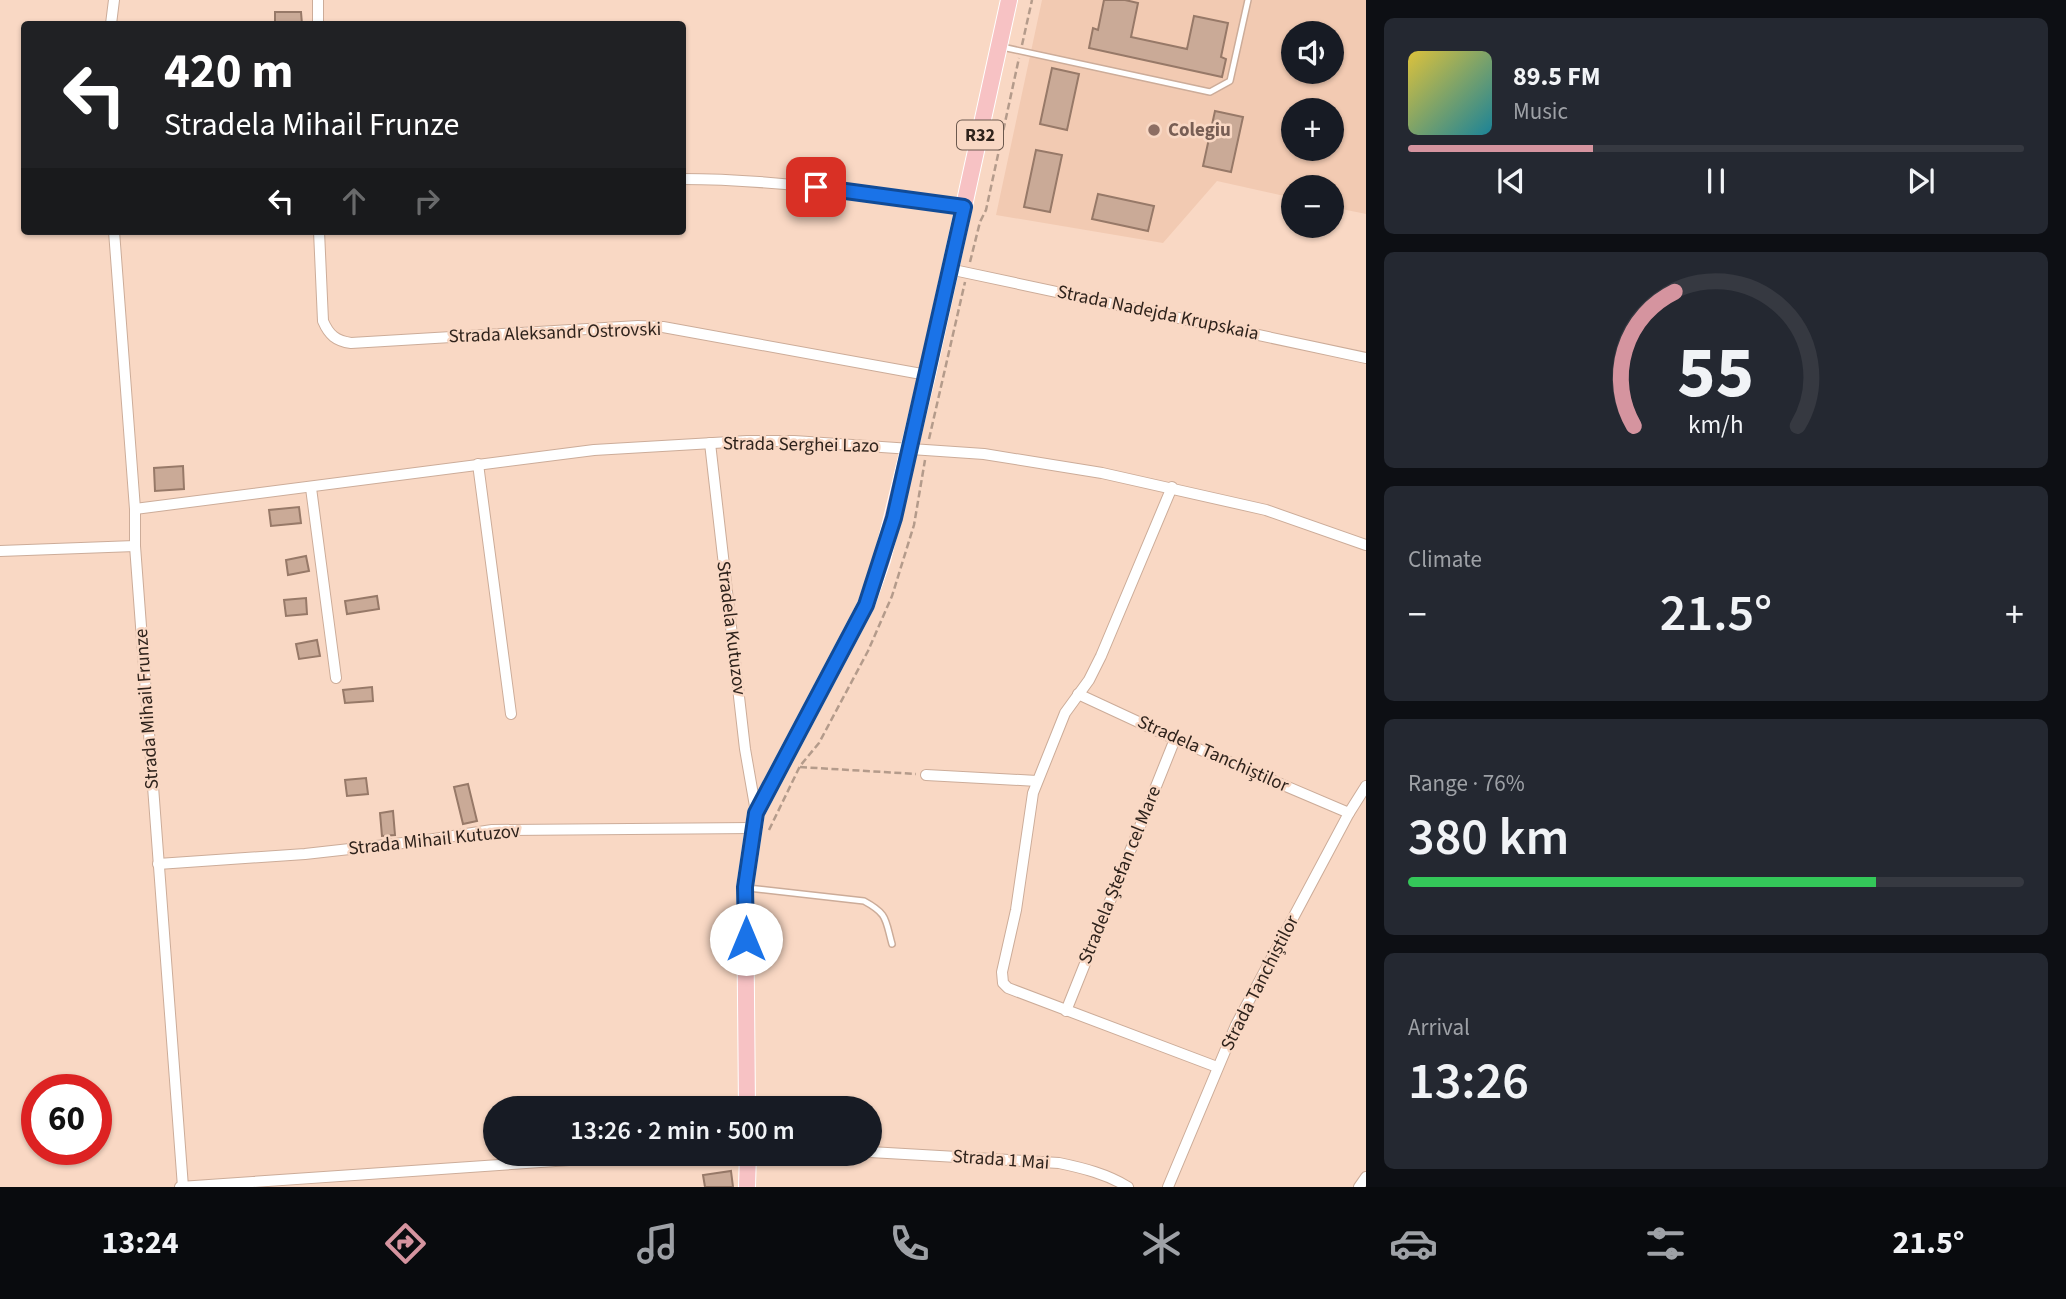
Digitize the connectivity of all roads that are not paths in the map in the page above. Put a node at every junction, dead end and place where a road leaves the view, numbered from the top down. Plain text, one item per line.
1 (114, 0) edge
2 (318, 0) edge
3 (1248, 0) edge
4 (1005, 1) edge
5 (111, 21) edge
6 (318, 21) edge
7 (999, 46) junction
8 (686, 179) edge
9 (964, 207) junction
10 (117, 235) edge
11 (319, 235) edge
12 (949, 269) junction
13 (1366, 358) edge
14 (927, 375) junction
15 (710, 443) junction
16 (910, 449) junction
17 (478, 464) junction
18 (1172, 487) junction
19 (311, 488) junction
20 (135, 509) junction
21 (1366, 545) edge
22 (135, 547) junction
23 (0, 551) edge
24 (336, 678) dead end
25 (1078, 694) junction
26 (511, 714) dead end
27 (1175, 739) junction
28 (926, 775) road end
29 (1037, 782) junction
30 (1366, 786) edge
31 (1349, 813) junction
32 (755, 821) junction
33 (158, 864) junction
34 (745, 887) junction
35 (892, 944) dead end
36 (1066, 1010) junction
37 (1217, 1067) junction
38 (747, 1096) edge
39 (882, 1153) edge
40 (484, 1166) edge
41 (748, 1166) edge
42 (1366, 1177) edge
43 (177, 1187) edge
44 (183, 1187) edge
45 (747, 1187) edge
46 (1128, 1187) edge
47 (1168, 1187) edge
48 (1359, 1187) edge

1 - 5 street
2 - 6 street
3 - 7 lane
4 - 7 main road, R32
7 - 9 main road, R32
8 - 9 street
9 - 12 main road, R32
10 - 20 street, Strada Mihail Frunze
11 - 14 street, Strada Aleksandr Ostrovski
12 - 13 street, Strada Nadejda Krupskaia
12 - 14 main road, R32
14 - 16 main road, R32
15 - 16 street, Strada Serghei Lazo
15 - 17 street, Strada Serghei Lazo
15 - 32 street, Stradela Kutuzov
16 - 18 street, Strada Serghei Lazo
16 - 32 main road, R32
17 - 19 street, Strada Serghei Lazo
17 - 26 street
18 - 21 street, Strada Serghei Lazo
18 - 25 street
19 - 20 street, Strada Serghei Lazo
19 - 24 street
20 - 22 street, Strada Mihail Frunze
22 - 23 street
22 - 33 street, Strada Mihail Frunze
25 - 27 street, Stradela Tanchiștilor
25 - 29 street
27 - 31 street, Stradela Tanchiștilor
27 - 36 street, Stradela Ștefan cel Mare
28 - 29 street
29 - 36 street
30 - 31 street, Strada Tanchiștilor
31 - 37 street, Strada Tanchiștilor
32 - 33 street, Strada Mihail Kutuzov
32 - 34 main road, R32
33 - 44 street, Strada Mihail Frunze
34 - 35 lane
34 - 38 main road, R32
36 - 37 street
37 - 47 street, Strada Tanchiștilor
39 - 46 street, Strada 1 Mai
40 - 44 street
41 - 45 main road
42 - 48 street
43 - 44 street

